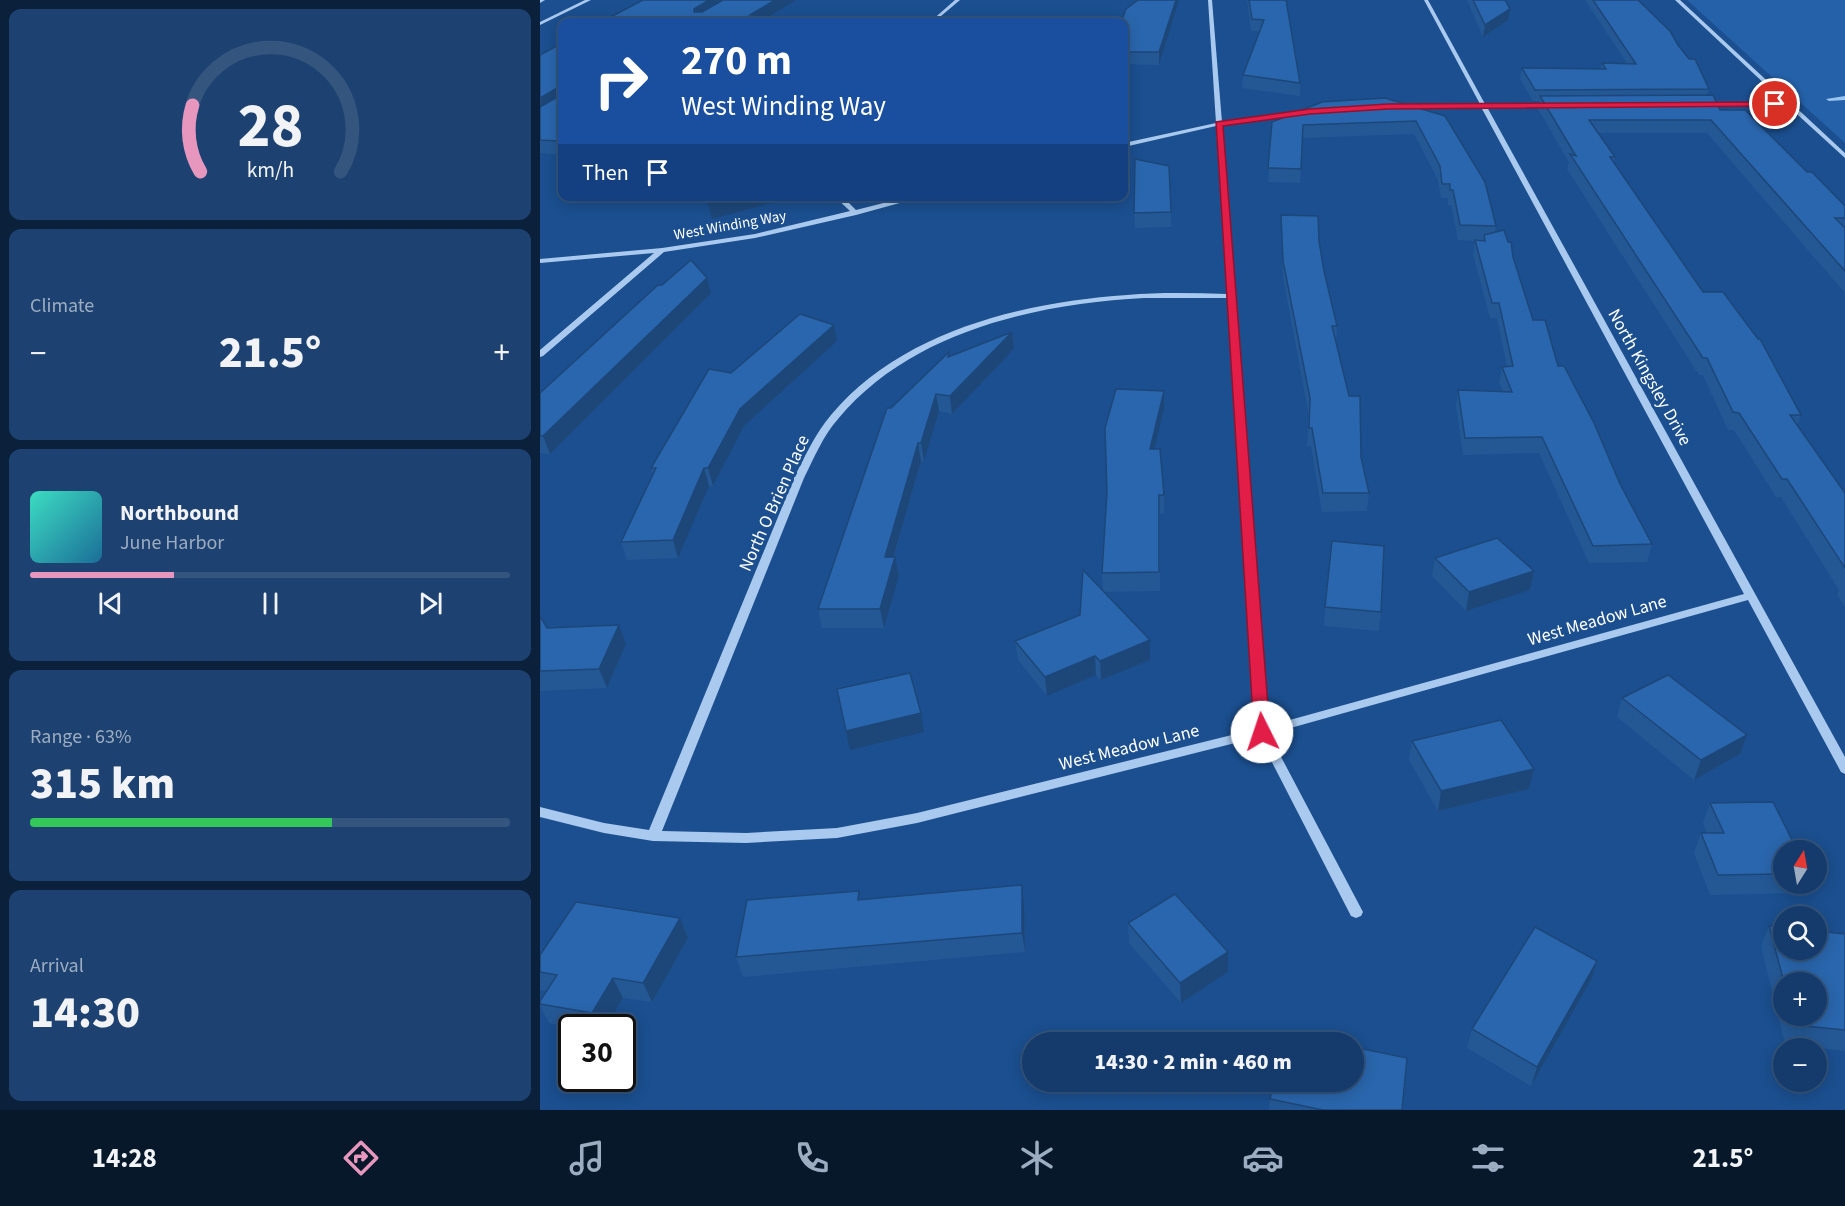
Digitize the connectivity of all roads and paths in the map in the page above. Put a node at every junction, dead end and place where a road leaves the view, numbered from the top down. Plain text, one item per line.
1 (589, 0) edge
2 (958, 0) edge
3 (1210, 0) edge
4 (1426, 0) edge
5 (1677, 0) edge
6 (937, 18) edge
7 (540, 24) edge
8 (1790, 104) junction
9 (1483, 105) junction
10 (1564, 105) edge
11 (1691, 105) edge
12 (1388, 106) edge
13 (1310, 111) edge
14 (1219, 124) junction
15 (1128, 144) edge
16 (1845, 156) edge
17 (843, 201) edge
18 (903, 201) edge
19 (856, 213) junction
20 (662, 250) junction
21 (540, 261) edge
22 (1233, 296) junction
23 (540, 354) edge
24 (1750, 596) junction
25 (1262, 732) junction
26 (1845, 769) edge
27 (540, 812) edge
28 (653, 836) junction
29 (1356, 912) dead end

1 - 7 street
2 - 6 street
3 - 14 street
4 - 9 street, North Kingsley Drive
5 - 8 street
8 - 11 street
8 - 16 street
9 - 10 street
9 - 12 street
9 - 24 street, North Kingsley Drive
13 - 14 street
14 - 15 street
14 - 22 street
17 - 19 street
18 - 19 street, West Winding Way
19 - 20 street, West Winding Way
20 - 21 street, West Winding Way
20 - 23 street
22 - 25 street
22 - 28 street, North O Brien Place
24 - 25 street, West Meadow Lane
24 - 26 street, North Kingsley Drive
25 - 28 street, West Meadow Lane
25 - 29 street
27 - 28 street, West Meadow Lane

